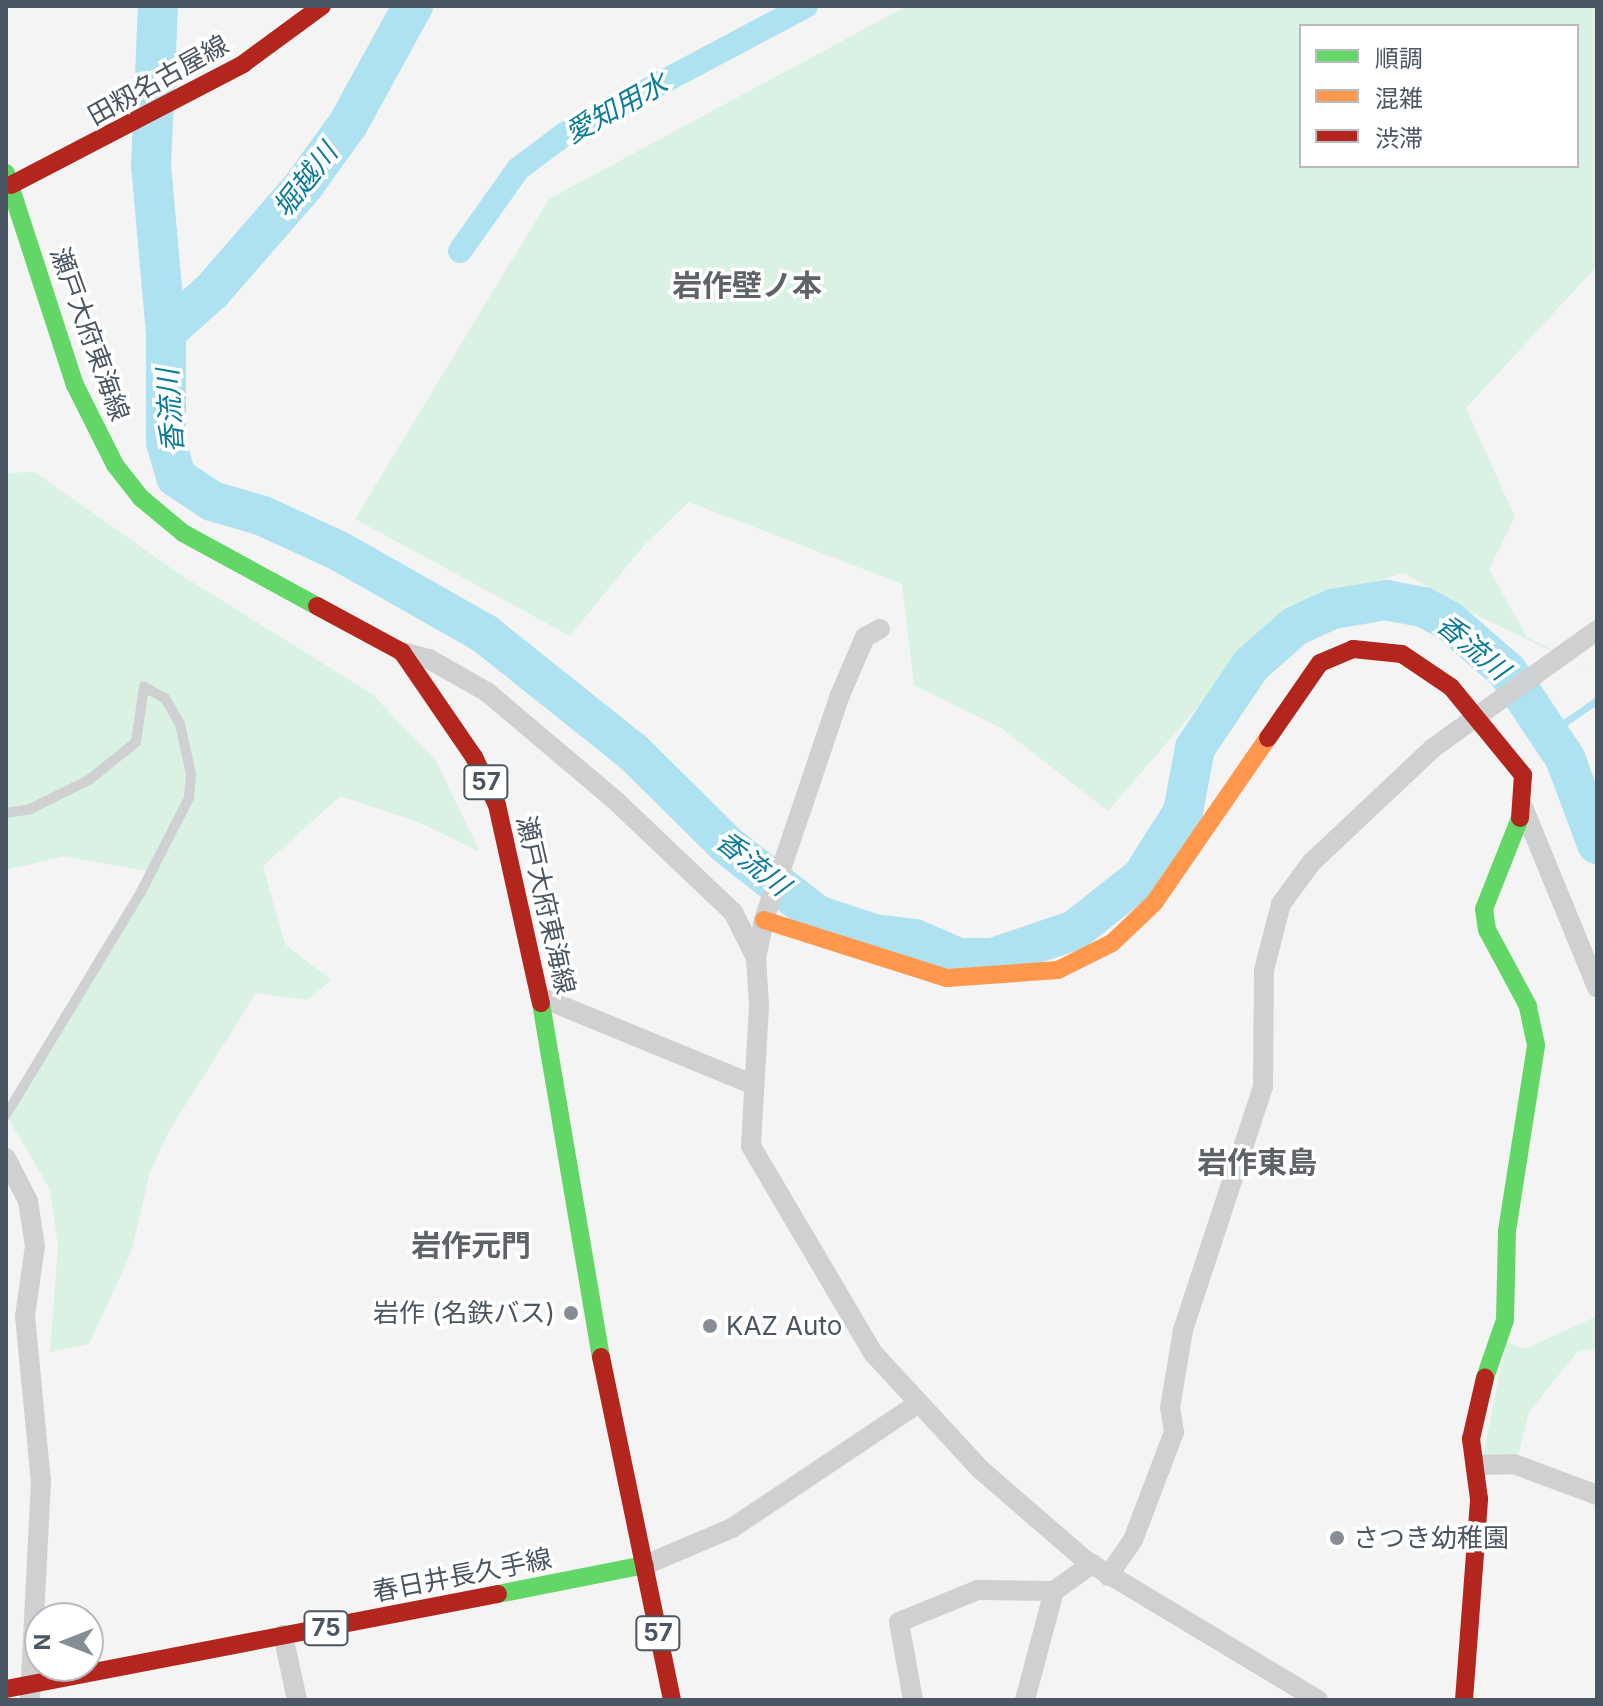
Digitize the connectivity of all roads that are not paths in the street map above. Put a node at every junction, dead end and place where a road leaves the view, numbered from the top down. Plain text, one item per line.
1 (322, 6) edge
2 (8, 184) edge
3 (880, 629) dead end
4 (1597, 630) edge
5 (402, 652) junction
6 (1480, 719) junction
7 (1523, 807) junction
8 (6, 813) edge
9 (765, 916) junction
10 (756, 958) junction
11 (1597, 987) edge
12 (540, 997) junction
13 (750, 1083) junction
14 (6, 1115) edge
15 (6, 1158) edge
16 (917, 1404) junction
17 (1475, 1465) junction
18 (1597, 1495) edge
19 (645, 1565) junction
20 (1100, 1570) junction
21 (1054, 1591) junction
22 (283, 1635) junction
23 (6, 1689) edge
24 (31, 1693) edge
25 (297, 1700) edge
26 (672, 1700) edge
27 (913, 1700) edge
28 (1025, 1700) edge
29 (1318, 1700) edge
30 (1464, 1700) edge

1 - 2 main road, 田籾名古屋線
2 - 5 main road, 瀬戸大府東海線 / 57
3 - 9 street
4 - 6 street
5 - 10 street
5 - 12 main road, 瀬戸大府東海線 / 57
6 - 7 main road
6 - 9 main road
6 - 20 street
7 - 11 street
7 - 17 main road
8 - 14 lane
9 - 10 street
10 - 13 street
12 - 13 street
12 - 19 main road, 瀬戸大府東海線 / 57
13 - 16 street
15 - 24 street
16 - 19 street
16 - 20 street
17 - 18 street
17 - 30 main road
19 - 22 main road, 春日井長久手線 / 75
19 - 26 main road, 瀬戸大府東海線 / 57
20 - 21 street
20 - 29 street
21 - 27 street
21 - 28 street
22 - 24 main road, 春日井長久手線 / 75
22 - 25 street
23 - 24 main road, 春日井長久手線 / 75

